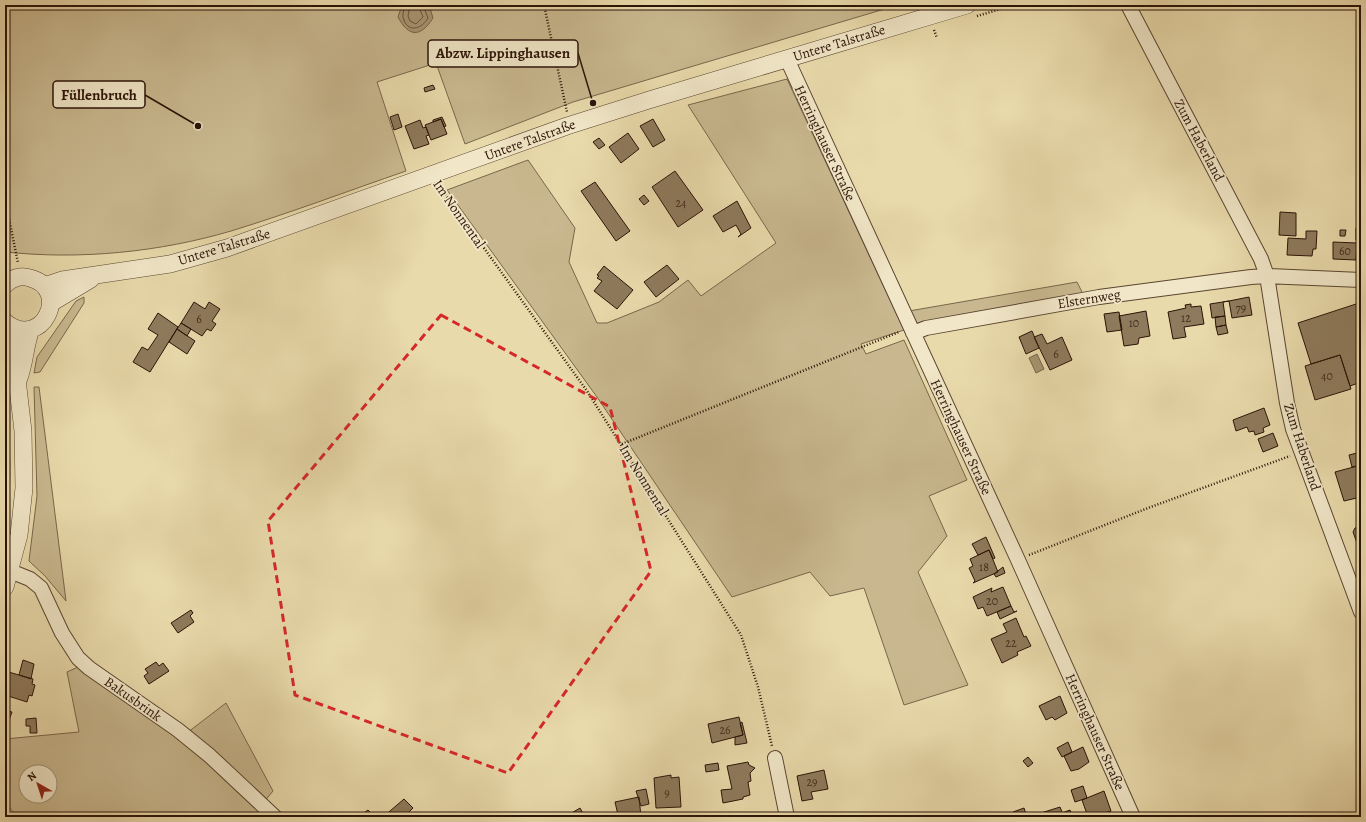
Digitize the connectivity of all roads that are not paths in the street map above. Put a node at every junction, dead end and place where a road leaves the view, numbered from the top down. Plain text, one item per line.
1 (967, 5) edge
2 (1128, 5) edge
3 (787, 59) junction
4 (1267, 276) junction
5 (94, 277) junction
6 (1361, 280) edge
7 (6, 283) edge
8 (44, 286) junction
9 (51, 303) junction
10 (8, 324) edge
11 (31, 329) junction
12 (913, 333) junction
13 (18, 380) junction
14 (10, 571) junction
15 (5, 587) edge
16 (1361, 612) edge
17 (775, 758) road end
18 (275, 817) edge
19 (787, 817) edge
20 (1133, 817) edge

1 - 3 street, Untere Talstraße
2 - 4 street, Zum Haberland
3 - 5 street, Untere Talstraße
3 - 12 street, Herringhauser Straße
4 - 6 street
4 - 12 street, Elsternweg
4 - 16 street, Zum Haberland
5 - 8 street, Untere Talstraße
5 - 9 street, Untere Talstraße
7 - 8 street
8 - 9 street
9 - 11 street
10 - 11 street
10 - 13 street
11 - 13 street
12 - 20 street, Herringhauser Straße
13 - 14 street
14 - 15 street
14 - 18 street, Bakusbrink
17 - 19 street

